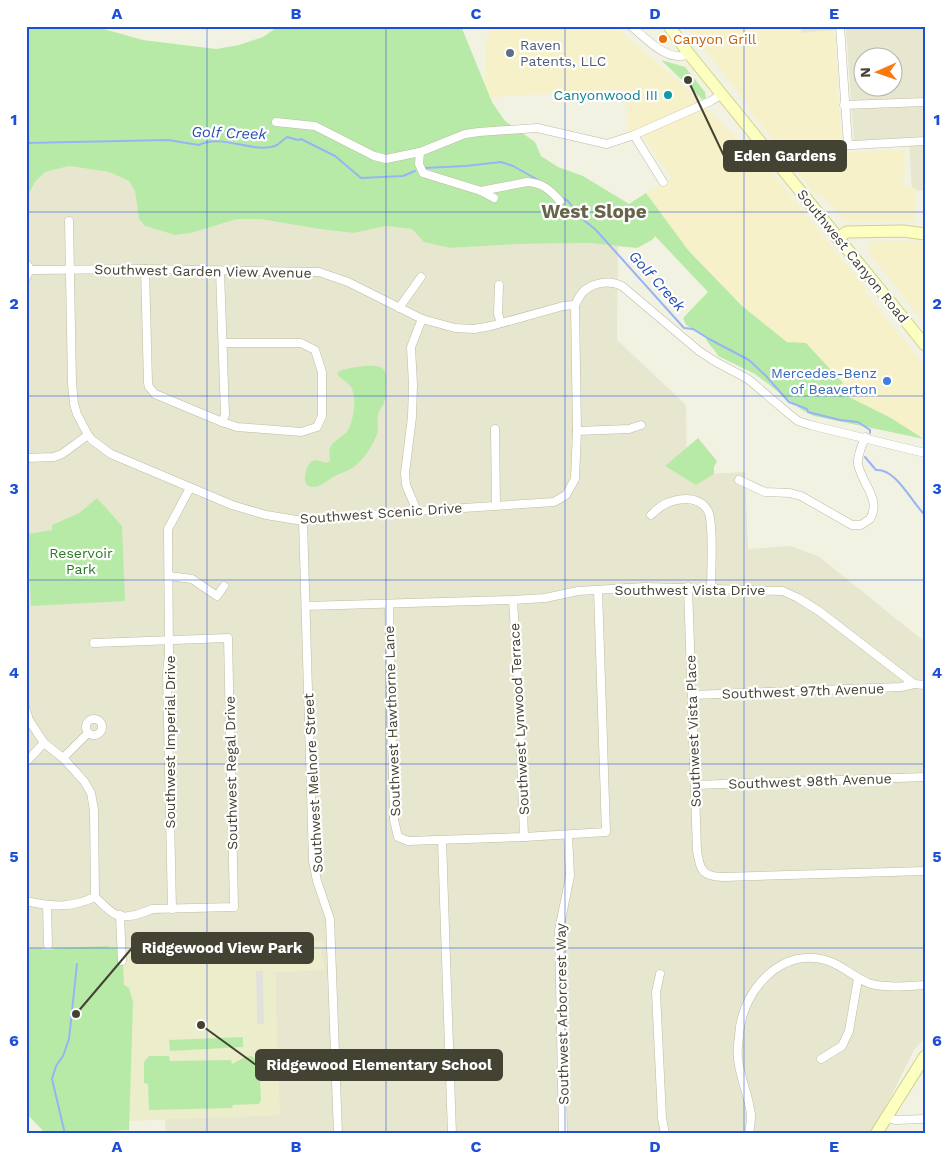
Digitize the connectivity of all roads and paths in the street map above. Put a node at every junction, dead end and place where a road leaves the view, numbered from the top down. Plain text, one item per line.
1 (631, 26) edge
2 (669, 26) edge
3 (840, 26) edge
4 (689, 54) junction
5 (722, 94) junction
6 (925, 102) edge
7 (844, 105) junction
8 (276, 122) dead end
9 (634, 135) junction
10 (925, 141) edge
11 (848, 145) junction
12 (420, 152) junction
13 (770, 154) junction
14 (663, 182) dead end
15 (481, 191) junction
16 (494, 198) dead end
17 (560, 201) dead end
18 (69, 221) dead end
19 (925, 230) edge
20 (908, 232) junction
21 (925, 234) edge
22 (837, 238) junction
23 (70, 269) junction
24 (145, 269) junction
25 (27, 270) edge
26 (220, 271) junction
27 (421, 277) dead end
28 (499, 284) dead end
29 (575, 305) junction
30 (400, 308) junction
31 (422, 319) junction
32 (501, 323) junction
33 (223, 343) junction
34 (925, 345) edge
35 (222, 422) junction
36 (642, 425) dead end
37 (495, 429) dead end
38 (577, 431) junction
39 (88, 435) junction
40 (865, 437) junction
41 (925, 453) edge
42 (26, 458) edge
43 (739, 480) dead end
44 (190, 488) junction
45 (496, 505) junction
46 (417, 511) junction
47 (651, 515) dead end
48 (303, 521) junction
49 (169, 576) junction
50 (224, 586) dead end
51 (688, 587) junction
52 (598, 590) junction
53 (711, 590) junction
54 (513, 600) junction
55 (389, 604) junction
56 (306, 606) junction
57 (169, 639) junction
58 (94, 643) dead end
59 (914, 684) junction
60 (925, 685) edge
61 (692, 695) junction
62 (26, 710) edge
63 (88, 733) dead end
64 (44, 744) junction
65 (63, 758) junction
66 (26, 762) edge
67 (925, 778) edge
68 (695, 786) junction
69 (568, 835) junction
70 (524, 837) junction
71 (442, 841) junction
72 (925, 871) edge
73 (95, 897) junction
74 (26, 901) edge
75 (47, 905) junction
76 (172, 908) junction
77 (120, 915) junction
78 (48, 945) dead end
79 (122, 961) dead end
80 (660, 974) dead end
81 (858, 979) junction
82 (925, 985) edge
83 (925, 1056) edge
84 (821, 1059) dead end
85 (885, 1117) junction
86 (925, 1119) edge
87 (338, 1134) edge
88 (452, 1134) edge
89 (563, 1134) edge
90 (665, 1134) edge
91 (749, 1134) edge
92 (876, 1134) edge

1 - 4 street
2 - 4 main road, Southwest Canyon Road
3 - 7 street
4 - 5 main road, Southwest Canyon Road
5 - 9 street
5 - 13 main road, Southwest Canyon Road
6 - 7 street
7 - 11 street
8 - 12 street
9 - 12 street
9 - 14 street
10 - 11 street
11 - 13 street
12 - 15 street
13 - 22 main road, Southwest Canyon Road
15 - 16 street
15 - 17 street
18 - 23 street, Southwest Scenic Drive
19 - 20 main road
20 - 21 main road
20 - 22 main road
22 - 34 main road, Southwest Canyon Road
23 - 24 street, Southwest Garden View Avenue
23 - 25 street, Southwest Garden View Avenue
23 - 39 street, Southwest Scenic Drive
24 - 26 street, Southwest Garden View Avenue
24 - 35 street
26 - 30 street, Southwest Garden View Avenue
26 - 33 street
27 - 30 street
28 - 32 street
29 - 32 street, Southwest Garden View Avenue
29 - 38 street, Southwest Scenic Drive
29 - 40 street
30 - 31 street, Southwest Garden View Avenue
31 - 32 street, Southwest Garden View Avenue
31 - 46 street
33 - 35 street
33 - 35 street
36 - 38 street
37 - 45 street
38 - 45 street, Southwest Scenic Drive
39 - 42 street
39 - 44 street, Southwest Scenic Drive
40 - 41 street
40 - 43 street
44 - 48 street, Southwest Scenic Drive
44 - 49 street, Southwest Imperial Drive
45 - 46 street, Southwest Scenic Drive
46 - 48 street, Southwest Scenic Drive
47 - 53 street
48 - 56 street, Southwest Melnore Street
49 - 50 street
49 - 57 street, Southwest Imperial Drive
51 - 52 street, Southwest Vista Drive
51 - 53 street, Southwest Vista Drive
51 - 61 street, Southwest Vista Place
52 - 54 street, Southwest Vista Drive
52 - 69 street
53 - 59 street, Southwest Vista Drive
54 - 55 street, Southwest Vista Drive
54 - 70 street, Southwest Lynwood Terrace
55 - 56 street, Southwest Vista Drive
55 - 71 street, Southwest Hawthorne Lane
56 - 87 street, Southwest Melnore Street
57 - 58 street
57 - 76 street, Southwest Imperial Drive
57 - 76 street, Southwest Regal Drive
59 - 60 street
59 - 61 street, Southwest 97th Avenue
61 - 68 street, Southwest Vista Place
62 - 64 street
63 - 65 street
64 - 65 street
64 - 66 street
65 - 73 street
67 - 68 street, Southwest 98th Avenue
68 - 72 street, Southwest Vista Place
69 - 70 street
69 - 89 street, Southwest Arborcrest Way
70 - 71 street
71 - 88 street
73 - 75 street
73 - 77 street
74 - 75 street
75 - 78 street
76 - 77 street
77 - 79 street
80 - 90 street
81 - 82 street
81 - 84 street
81 - 91 street
83 - 85 main road
85 - 86 street
85 - 92 main road

